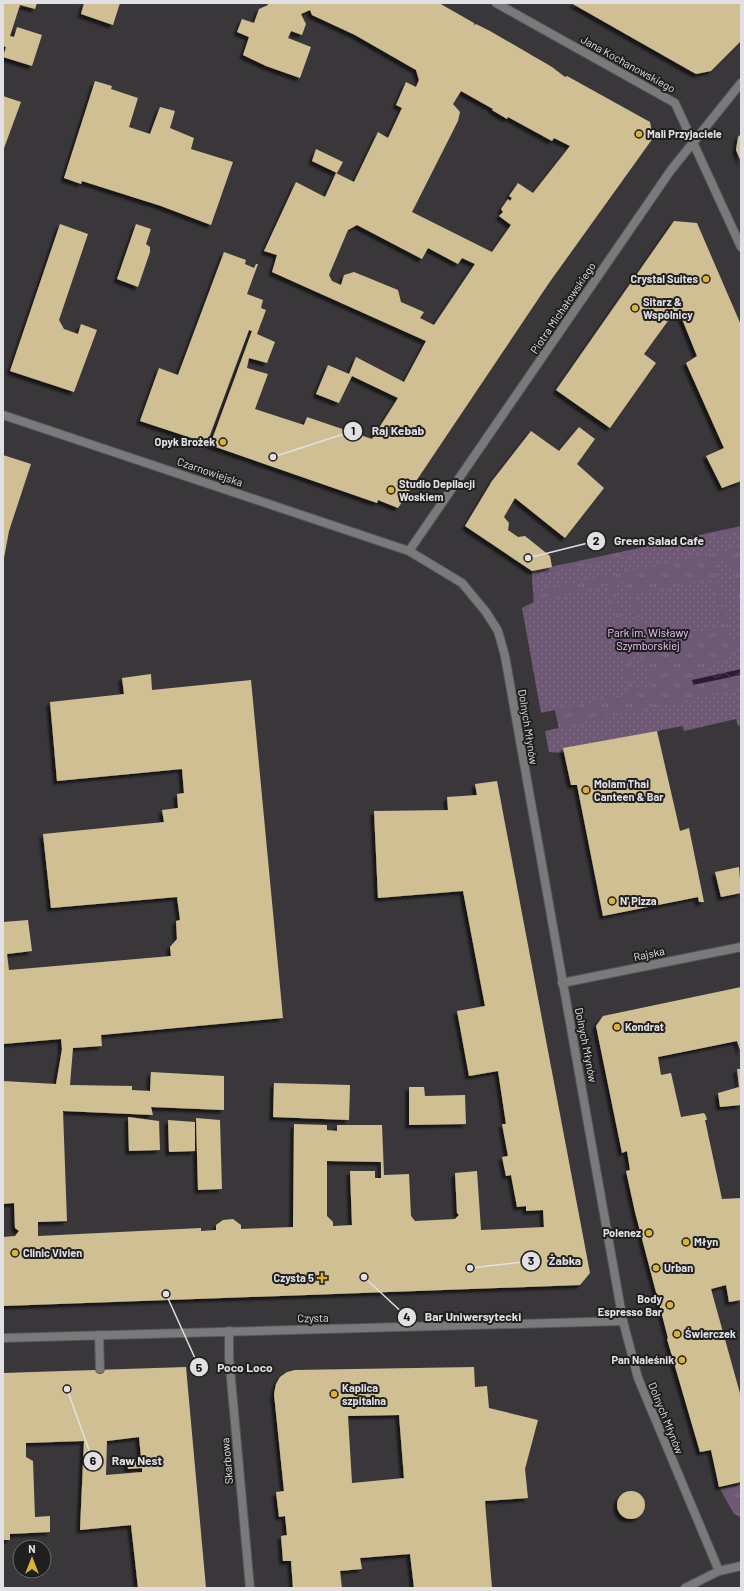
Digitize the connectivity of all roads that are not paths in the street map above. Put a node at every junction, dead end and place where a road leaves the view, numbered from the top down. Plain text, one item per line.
1 (496, 3) edge
2 (741, 83) edge
3 (693, 141) junction
4 (741, 247) edge
5 (3, 415) edge
6 (409, 551) junction
7 (741, 947) edge
8 (562, 983) junction
9 (623, 1321) junction
10 (229, 1331) junction
11 (99, 1335) junction
12 (3, 1338) edge
13 (100, 1369) dead end
14 (741, 1566) edge
15 (719, 1571) junction
16 (250, 1588) edge
17 (685, 1588) edge

1 - 3 street, Jana Kochanowskiego
2 - 3 street, Piotra Michałowskiego
3 - 4 street, Jana Kochanowskiego
3 - 6 street, Piotra Michałowskiego
5 - 6 street, Czarnowiejska
6 - 8 street, Dolnych Młynów
7 - 8 street, Rajska
8 - 9 street, Dolnych Młynów
9 - 10 street, Czysta
9 - 15 street, Dolnych Młynów
10 - 11 street, Czysta
10 - 16 street, Skarbowa
11 - 12 street, Czysta
11 - 13 street
14 - 15 street
15 - 17 street

